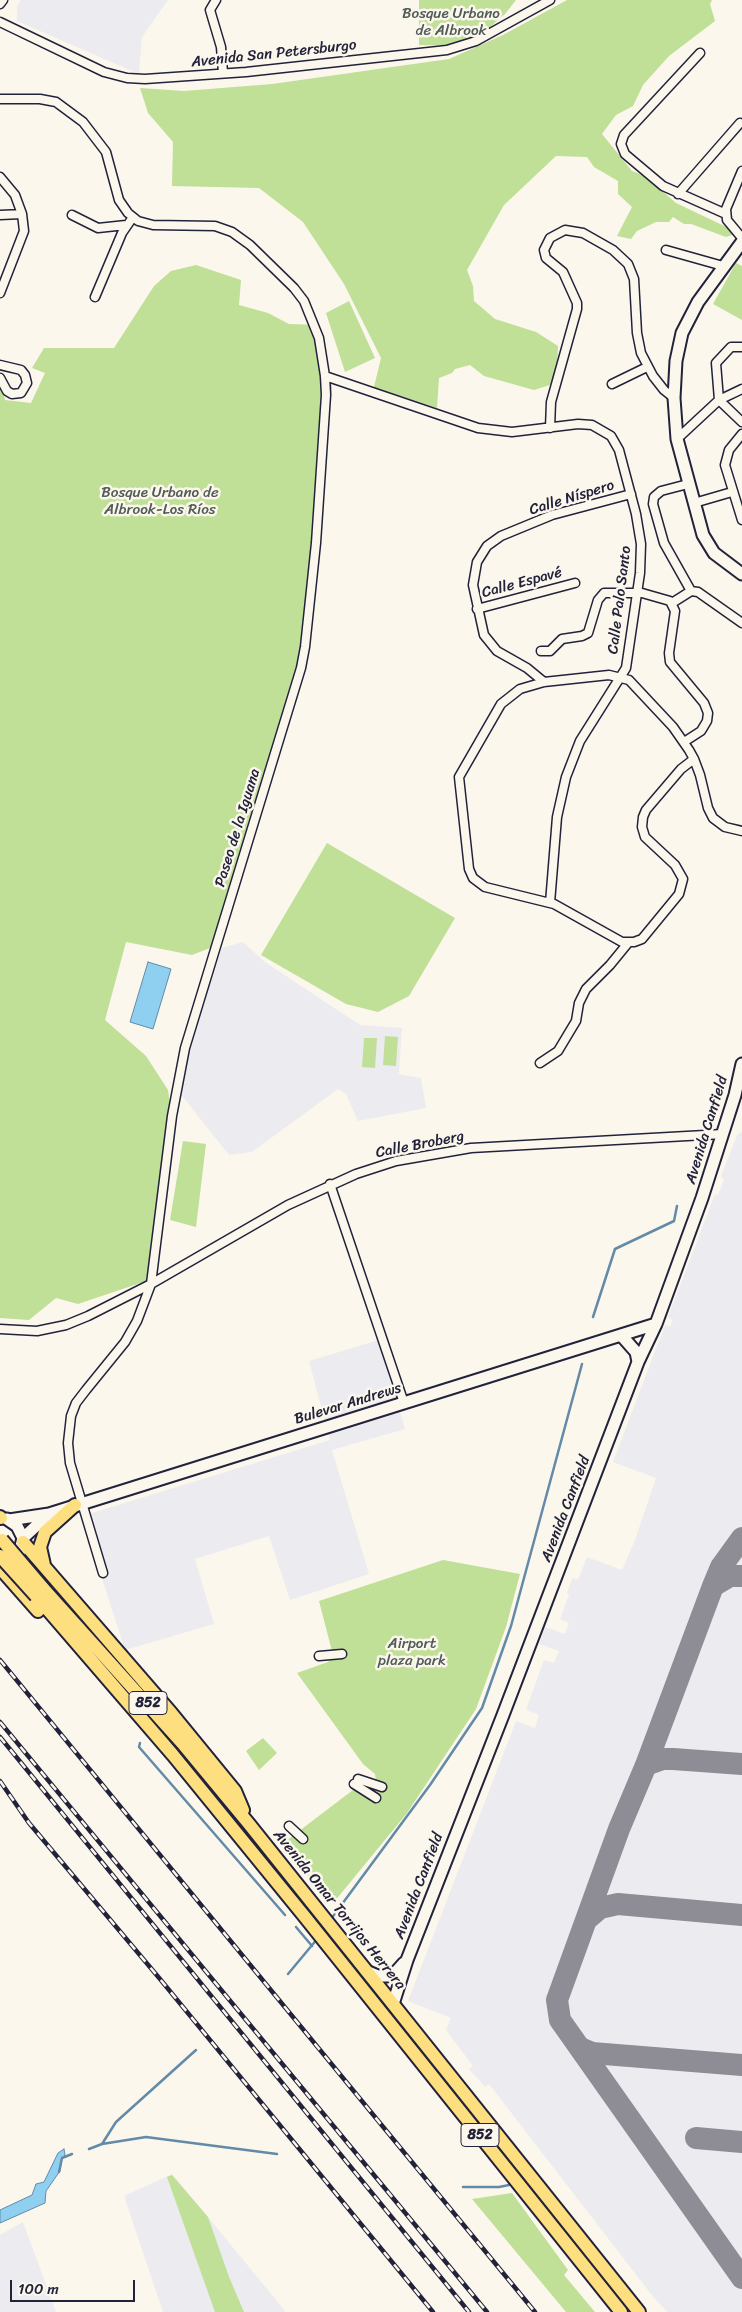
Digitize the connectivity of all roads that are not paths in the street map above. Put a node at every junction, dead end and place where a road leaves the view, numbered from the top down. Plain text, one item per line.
1 (3, 0) edge
2 (216, 0) edge
3 (550, 0) edge
4 (0, 4) edge
5 (0, 22) edge
6 (700, 53) dead end
7 (223, 74) junction
8 (0, 99) edge
9 (740, 123) dead end
10 (742, 171) edge
11 (0, 177) edge
12 (678, 194) junction
13 (22, 214) junction
14 (726, 214) junction
15 (0, 215) edge
16 (72, 215) dead end
17 (133, 217) junction
18 (126, 225) junction
19 (742, 238) edge
20 (742, 242) edge
21 (666, 250) dead end
22 (723, 266) junction
23 (3, 276) edge
24 (0, 293) edge
25 (95, 298) dead end
26 (742, 347) edge
27 (0, 365) edge
28 (647, 367) junction
29 (325, 376) junction
30 (0, 378) edge
31 (612, 384) dead end
32 (742, 389) edge
33 (674, 398) junction
34 (719, 400) junction
35 (742, 422) edge
36 (550, 428) junction
37 (742, 434) edge
38 (677, 439) junction
39 (688, 484) junction
40 (732, 492) junction
41 (631, 494) junction
42 (694, 503) junction
43 (742, 520) edge
44 (742, 574) edge
45 (575, 583) dead end
46 (691, 591) junction
47 (637, 593) junction
48 (672, 603) junction
49 (477, 609) junction
50 (742, 623) edge
51 (540, 651) dead end
52 (622, 677) junction
53 (544, 682) junction
54 (684, 742) junction
55 (694, 759) junction
56 (742, 831) edge
57 (550, 903) junction
58 (628, 943) junction
59 (540, 1063) dead end
60 (742, 1064) edge
61 (723, 1134) junction
62 (330, 1184) junction
63 (151, 1284) junction
64 (656, 1324) junction
65 (0, 1329) edge
66 (621, 1335) junction
67 (638, 1362) junction
68 (404, 1403) junction
69 (78, 1504) junction
70 (49, 1514) junction
71 (2, 1518) edge
72 (0, 1538) edge
73 (23, 1540) junction
74 (0, 1556) edge
75 (0, 1566) edge
76 (45, 1567) junction
77 (104, 1573) dead end
78 (53, 1578) junction
79 (36, 1595) junction
80 (342, 1654) dead end
81 (319, 1656) dead end
82 (382, 1787) dead end
83 (376, 1798) dead end
84 (249, 1824) junction
85 (289, 1826) dead end
86 (303, 1839) dead end
87 (310, 1912) junction
88 (407, 1960) junction
89 (366, 1971) junction
90 (393, 2004) junction
91 (621, 2312) edge
92 (639, 2312) edge

1 - 4 street
2 - 7 street
3 - 7 street, Avenida San Petersburgo
5 - 7 street, Avenida San Petersburgo
6 - 12 street
8 - 17 street
9 - 12 street
10 - 14 street
11 - 13 street
12 - 14 street
13 - 15 street
13 - 23 street
14 - 19 street
16 - 18 street
17 - 18 street
17 - 29 street, Paseo de la Iguana
18 - 25 street
20 - 22 main road
21 - 22 street
22 - 33 main road
23 - 24 street
26 - 34 street
27 - 30 street
28 - 31 street
28 - 33 street
28 - 36 street
29 - 36 street, Calle Palo Santo
29 - 63 street, Paseo de la Iguana
32 - 34 street
33 - 38 main road
34 - 35 street
34 - 38 street
36 - 41 street, Calle Palo Santo
37 - 40 street
38 - 39 main road
39 - 42 main road
39 - 46 street
40 - 42 street
40 - 43 street
41 - 47 street, Calle Palo Santo
41 - 49 street, Calle Níspero
42 - 44 main road
45 - 49 street, Calle Espavé
46 - 48 street
46 - 50 street
47 - 48 street
47 - 51 street
47 - 52 street, Calle Palo Santo
48 - 54 street
49 - 53 street, Calle Níspero
52 - 53 street
52 - 54 street
52 - 57 street, Calle Palo Santo
53 - 57 street
54 - 55 street
55 - 56 street
55 - 58 street
57 - 58 street
58 - 59 street
60 - 61 main road, Avenida Canfield
61 - 62 street, Calle Broberg
61 - 64 main road, Avenida Canfield
62 - 63 street, Calle Broberg
62 - 68 street
63 - 65 street, Calle Broberg
63 - 69 street, Paseo de la Iguana
64 - 66 main road, Bulevar Andrews
64 - 67 main road, Avenida Canfield
66 - 67 main road
66 - 68 main road, Bulevar Andrews
67 - 88 main road, Avenida Canfield
68 - 69 main road, Bulevar Andrews
69 - 70 main road, Bulevar Andrews
69 - 76 main road
69 - 77 street, Paseo de la Iguana
70 - 71 main road, Bulevar Andrews
70 - 73 main road, Bulevar Andrews
71 - 73 main road
72 - 79 main road, Avenida Omar Torrijos Herrera / 852, bridge
73 - 75 main road, Bulevar Andrews
73 - 76 main road
74 - 79 main road, Avenida Omar Torrijos Herrera / 852, bridge
75 - 79 main road
76 - 78 main road
78 - 79 main road
78 - 84 main road
79 - 84 main road, Avenida Omar Torrijos Herrera / 852
79 - 87 main road, Avenida Omar Torrijos Herrera / 852
80 - 81 street
82 - 83 street
84 - 87 main road, Avenida Omar Torrijos Herrera / 852
85 - 86 street
87 - 89 main road, Avenida Omar Torrijos Herrera / 852
87 - 91 main road, Avenida Omar Torrijos Herrera / 852
88 - 89 main road
88 - 90 main road, Avenida Canfield
89 - 90 main road, Avenida Omar Torrijos Herrera / 852
90 - 92 main road, Avenida Omar Torrijos Herrera / 852

